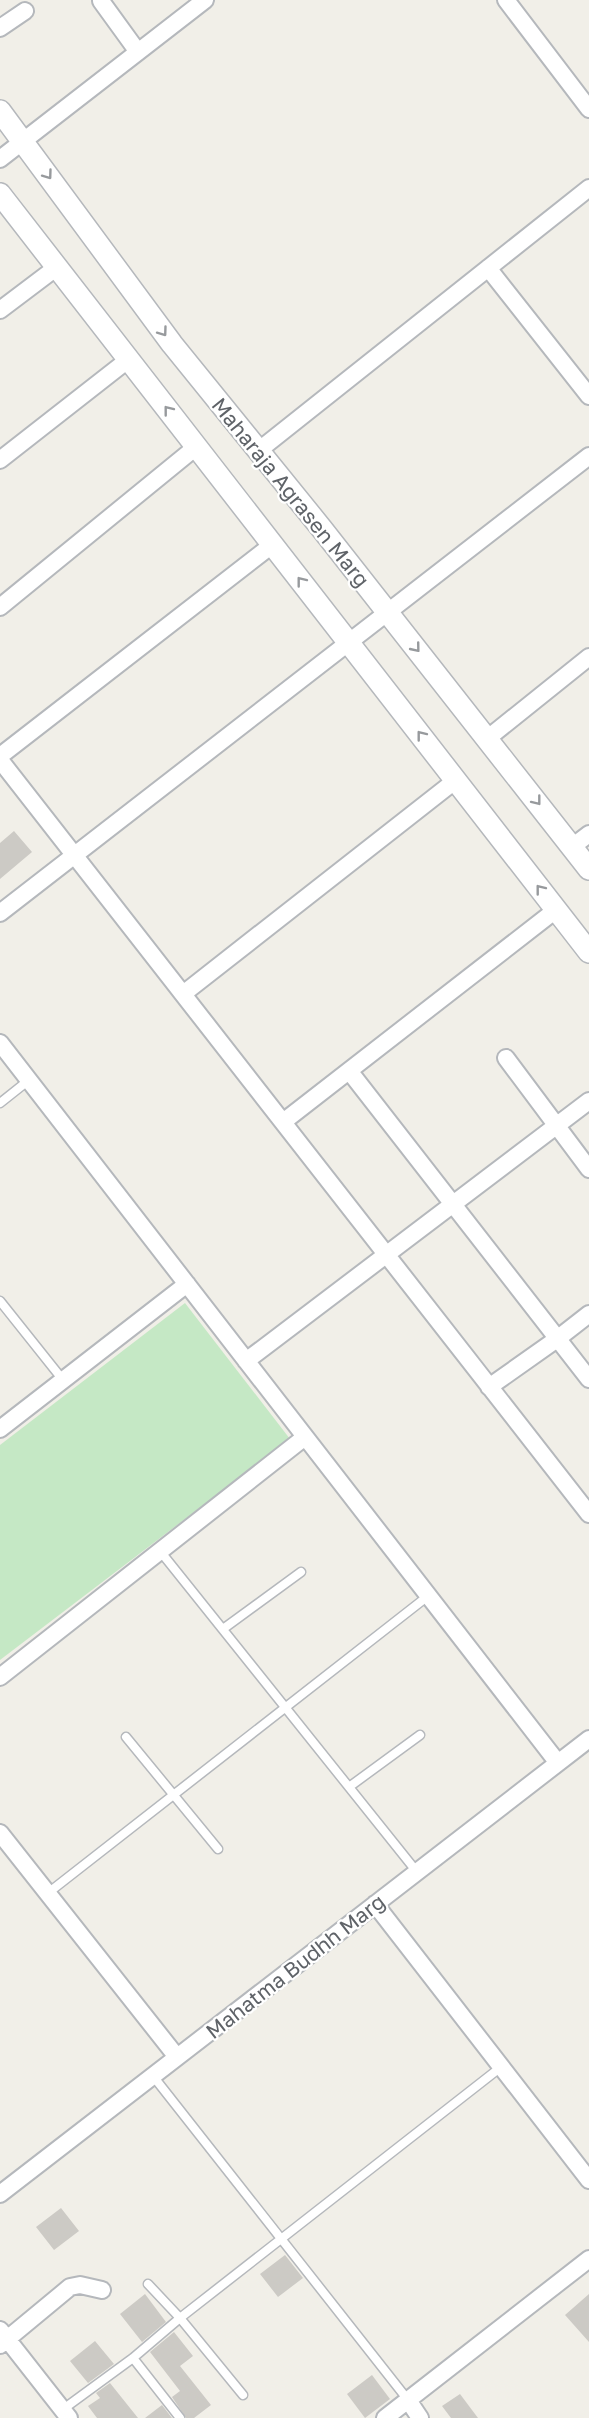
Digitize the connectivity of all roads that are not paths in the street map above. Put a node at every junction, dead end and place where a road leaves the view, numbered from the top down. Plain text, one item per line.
1 (205, 0) edge
2 (506, 0) edge
3 (101, 1) edge
4 (25, 10) dead end
5 (0, 28) edge
6 (138, 52) junction
7 (589, 109) edge
8 (0, 111) edge
9 (23, 141) junction
10 (0, 159) edge
11 (589, 188) edge
12 (0, 194) edge
13 (57, 267) junction
14 (488, 268) junction
15 (0, 310) edge
16 (129, 360) junction
17 (589, 396) edge
18 (196, 447) junction
19 (258, 451) junction
20 (589, 456) edge
21 (0, 460) edge
22 (272, 545) junction
23 (0, 607) edge
24 (388, 614) junction
25 (349, 642) junction
26 (589, 657) edge
27 (488, 738) junction
28 (0, 758) edge
29 (456, 780) junction
30 (589, 834) edge
31 (572, 847) junction
32 (75, 855) junction
33 (589, 869) edge
34 (556, 909) junction
35 (0, 913) edge
36 (589, 952) edge
37 (183, 994) junction
38 (0, 1043) edge
39 (506, 1058) dead end
40 (350, 1072) junction
41 (29, 1080) junction
42 (589, 1101) edge
43 (0, 1103) edge
44 (283, 1122) junction
45 (556, 1125) junction
46 (589, 1169) edge
47 (453, 1205) junction
48 (386, 1255) junction
49 (187, 1284) junction
50 (0, 1301) edge
51 (589, 1314) edge
52 (557, 1339) junction
53 (246, 1361) junction
54 (589, 1379) edge
55 (63, 1380) junction
56 (489, 1387) junction
57 (0, 1429) edge
58 (305, 1437) junction
59 (589, 1514) edge
60 (160, 1551) junction
61 (301, 1572) dead end
62 (428, 1596) junction
63 (223, 1629) junction
64 (0, 1677) edge
65 (285, 1708) junction
66 (420, 1735) dead end
67 (126, 1737) dead end
68 (589, 1739) edge
69 (558, 1763) junction
70 (349, 1787) junction
71 (174, 1795) junction
72 (0, 1833) edge
73 (218, 1849) dead end
74 (417, 1872) junction
75 (48, 1893) junction
76 (375, 1904) junction
77 (177, 2057) junction
78 (501, 2067) junction
79 (153, 2076) junction
80 (589, 2181) edge
81 (0, 2194) edge
82 (281, 2240) junction
83 (589, 2259) edge
84 (148, 2284) dead end
85 (102, 2290) dead end
86 (180, 2318) junction
87 (2, 2339) edge
88 (133, 2358) junction
89 (243, 2395) dead end
90 (408, 2400) junction
91 (65, 2414) edge
92 (180, 2418) edge
93 (385, 2418) edge
94 (420, 2418) edge

1 - 6 street
2 - 7 street
3 - 6 street
4 - 5 street
6 - 9 street
8 - 9 street, Maharaja Agrasen Marg
9 - 10 street
9 -> 19 street, Maharaja Agrasen Marg
11 - 14 street
12 - 13 street
13 - 15 street
13 - 16 street
14 - 17 street
14 - 19 street
18 -> 16 street
16 - 21 street
18 - 22 street
18 - 23 street
19 - 24 street, Maharaja Agrasen Marg
20 - 24 street
25 -> 22 street
22 - 28 street
24 - 25 street
24 -> 27 street, Maharaja Agrasen Marg
29 -> 25 street
25 - 32 street
26 - 27 street
27 -> 31 street, Maharaja Agrasen Marg
28 - 32 street
34 -> 29 street
29 - 37 street
30 - 31 street
31 - 33 street, Maharaja Agrasen Marg
32 - 35 street
32 - 37 street
34 - 36 street
34 - 40 street
37 - 44 street
38 - 41 street
39 - 45 street
40 - 44 street
40 - 47 street
41 - 43 lane
41 - 49 street
42 - 45 street
44 - 48 street
45 - 46 street
45 - 47 street
47 - 48 street
47 - 52 street
48 - 53 street
48 - 56 street
49 - 53 street
49 - 55 street
50 - 55 lane
51 - 52 street
52 - 54 street
52 - 56 street
53 - 58 street
55 - 57 street
56 - 59 street
58 - 60 street
58 - 62 street
60 - 63 lane
60 - 64 street
61 - 63 lane
62 - 65 lane
62 - 69 street
63 - 65 lane
65 - 70 lane
65 - 71 lane
66 - 70 lane
67 - 71 lane
68 - 69 street, Mahatma Budhh Marg
69 - 74 street, Mahatma Budhh Marg
70 - 74 lane
71 - 73 lane
71 - 75 lane
72 - 75 street
74 - 76 street, Mahatma Budhh Marg
75 - 77 street
76 - 77 street, Mahatma Budhh Marg
76 - 78 street
77 - 79 street, Mahatma Budhh Marg
78 - 80 street
78 - 82 lane
79 - 81 street, Mahatma Budhh Marg
79 - 82 lane
82 - 86 lane
82 - 90 lane
83 - 90 street
84 - 86 lane
85 - 87 street
86 - 88 lane
86 - 89 lane
87 - 91 street
88 - 91 lane
88 - 92 lane
90 - 93 street
90 - 94 street

